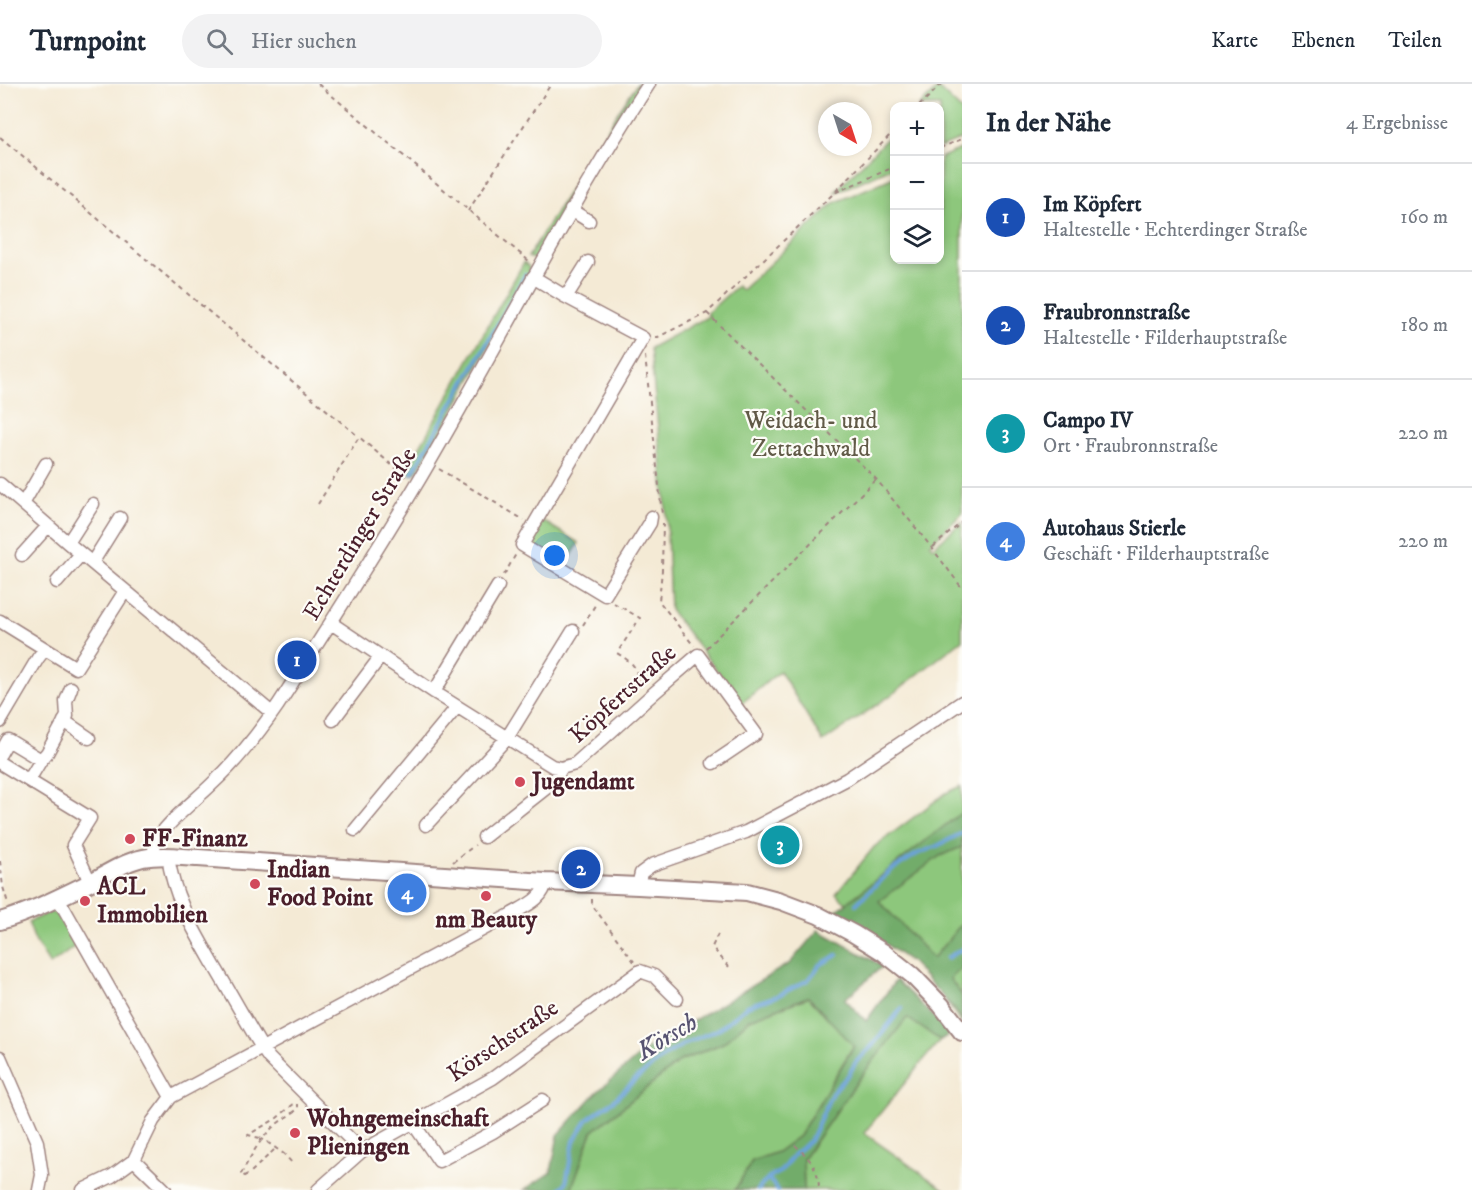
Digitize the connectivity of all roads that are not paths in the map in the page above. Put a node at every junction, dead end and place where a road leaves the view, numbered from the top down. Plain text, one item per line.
1 (649, 84) edge
2 (571, 210) junction
3 (589, 221) dead end
4 (588, 262) dead end
5 (536, 272) junction
6 (566, 297) junction
7 (46, 464) dead end
8 (0, 484) edge
9 (23, 504) junction
10 (93, 504) dead end
11 (651, 517) dead end
12 (120, 518) dead end
13 (48, 526) junction
14 (68, 543) junction
15 (81, 554) junction
16 (22, 555) dead end
17 (92, 563) junction
18 (57, 582) dead end
19 (498, 586) road end
20 (125, 591) junction
21 (0, 621) edge
22 (331, 623) junction
23 (573, 631) road end
24 (45, 649) junction
25 (381, 656) junction
26 (71, 688) dead end
27 (434, 692) junction
28 (962, 702) edge
29 (457, 707) junction
30 (272, 713) junction
31 (333, 720) dead end
32 (0, 722) edge
33 (64, 722) junction
34 (88, 738) dead end
35 (507, 738) junction
36 (0, 754) edge
37 (41, 759) junction
38 (0, 763) edge
39 (712, 763) dead end
40 (561, 768) junction
41 (29, 780) junction
42 (426, 825) dead end
43 (355, 830) dead end
44 (484, 837) road end
45 (161, 856) junction
46 (90, 882) junction
47 (545, 882) junction
48 (638, 886) junction
49 (58, 898) junction
50 (6, 919) edge
51 (677, 999) dead end
52 (962, 1032) edge
53 (262, 1048) junction
54 (0, 1057) edge
55 (171, 1097) junction
56 (543, 1100) dead end
57 (413, 1123) junction
58 (362, 1151) junction
59 (134, 1160) junction
60 (39, 1190) edge
61 (83, 1190) edge
62 (165, 1190) edge
63 (318, 1190) edge

1 - 2 street, Echterdinger Straße
2 - 3 street
2 - 5 street, Echterdinger Straße
4 - 6 street
5 - 6 street
5 - 22 street, Echterdinger Straße
6 - 11 street
7 - 9 street
8 - 9 street
9 - 13 street
10 - 14 street
12 - 17 street
13 - 14 street
13 - 16 street
14 - 15 street
15 - 17 street
15 - 18 street
17 - 20 street
19 - 27 street
20 - 24 street
20 - 30 street
21 - 24 street
22 - 25 street, Köpfertstraße
22 - 30 street, Echterdinger Straße
23 - 35 street
24 - 32 street
25 - 27 street, Köpfertstraße
25 - 31 street
26 - 33 street
27 - 29 street, Köpfertstraße
28 - 48 street
29 - 35 street, Köpfertstraße
29 - 43 street
30 - 45 street, Echterdinger Straße
33 - 34 street
33 - 37 street
35 - 40 street, Köpfertstraße
35 - 42 street
36 - 37 street
37 - 41 street
38 - 41 street
39 - 40 street, Köpfertstraße
40 - 44 street
41 - 46 street
45 - 46 main road
45 - 47 main road
45 - 53 street
46 - 49 main road
47 - 48 main road
47 - 53 street
48 - 52 main road
49 - 50 main road
49 - 55 street
51 - 57 street, Körschstraße
53 - 55 street
53 - 58 street
54 - 60 street
55 - 59 street
56 - 57 street
57 - 58 street, Körschstraße
58 - 63 street, Körschstraße
59 - 61 street
59 - 62 street

